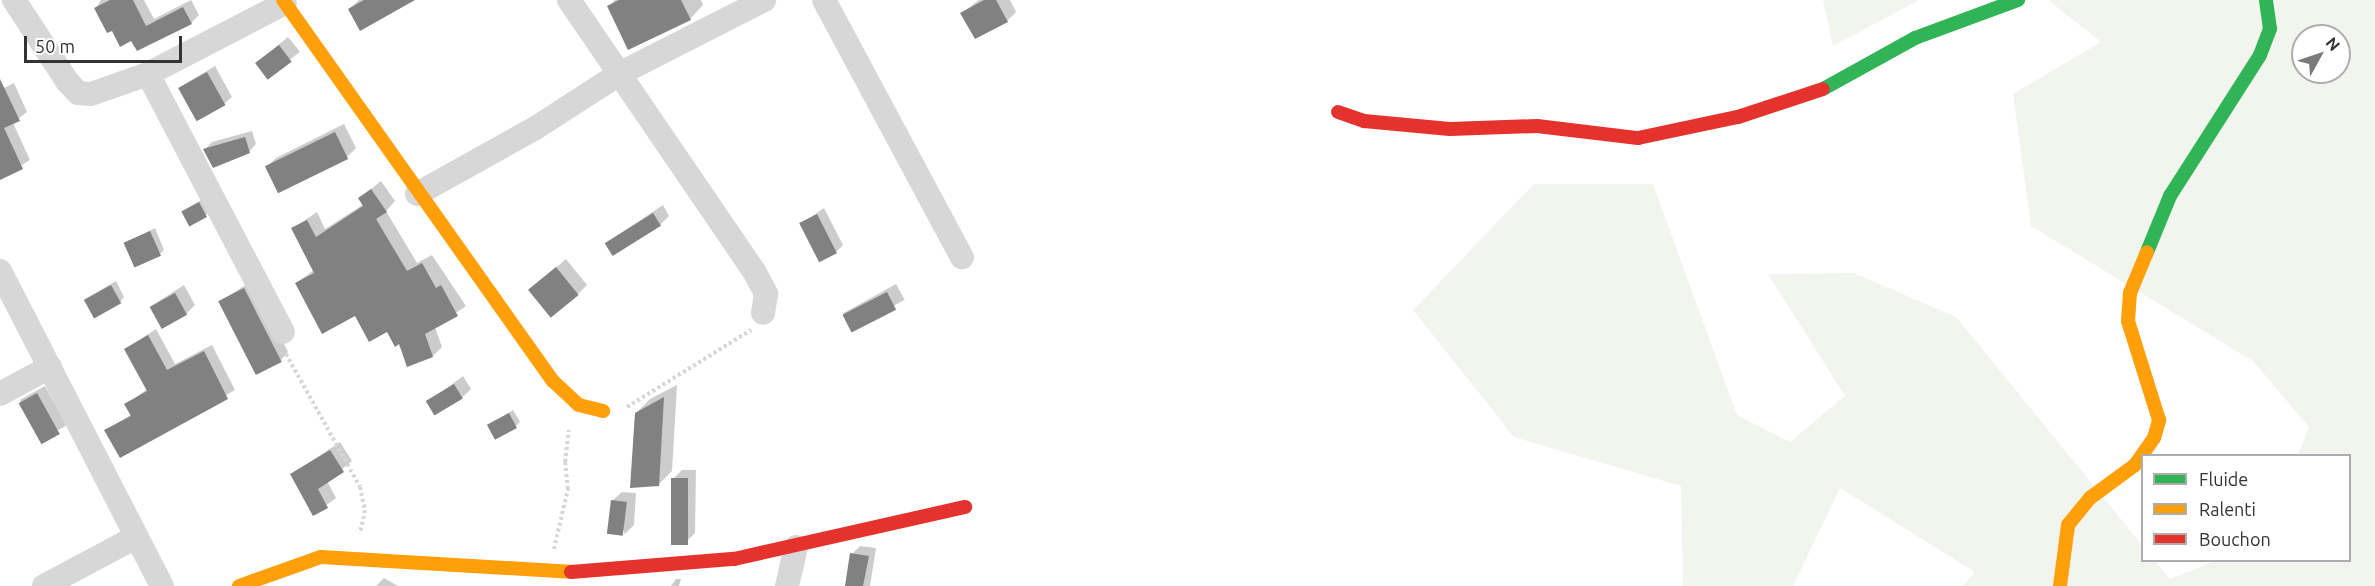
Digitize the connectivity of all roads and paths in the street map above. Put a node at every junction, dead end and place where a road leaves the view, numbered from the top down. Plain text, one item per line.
1 (14, 0) edge
2 (569, 0) edge
3 (764, 0) edge
4 (824, 0) edge
5 (2018, 0) edge
6 (2266, 0) edge
7 (284, 1) edge
8 (148, 74) junction
9 (619, 74) junction
10 (1338, 112) dead end
11 (417, 194) junction
12 (962, 257) dead end
13 (0, 271) edge
14 (763, 313) joint
15 (283, 332) joint
16 (50, 367) junction
17 (562, 393) junction
18 (0, 394) edge
19 (603, 411) joint
20 (2143, 454) edge
21 (2141, 456) edge
22 (965, 507) dead end
23 (136, 537) junction
24 (796, 548) junction
25 (353, 557) junction
26 (554, 579) edge
27 (44, 586) edge
28 (162, 586) edge
29 (239, 586) edge
30 (788, 586) edge
31 (2060, 586) edge

1 - 8 street
2 - 9 street
3 - 9 street
4 - 12 street
5 - 10 street
6 - 20 street
7 - 8 street
7 - 11 street
8 - 15 street
9 - 11 street
9 - 14 street
11 - 17 street
13 - 16 street
14 - 19 path
15 - 25 path
16 - 18 street
16 - 23 street
17 - 19 street
17 - 26 path
21 - 31 street
22 - 24 street
23 - 27 street
23 - 28 street
24 - 26 street
24 - 30 street
25 - 26 street
25 - 29 street

